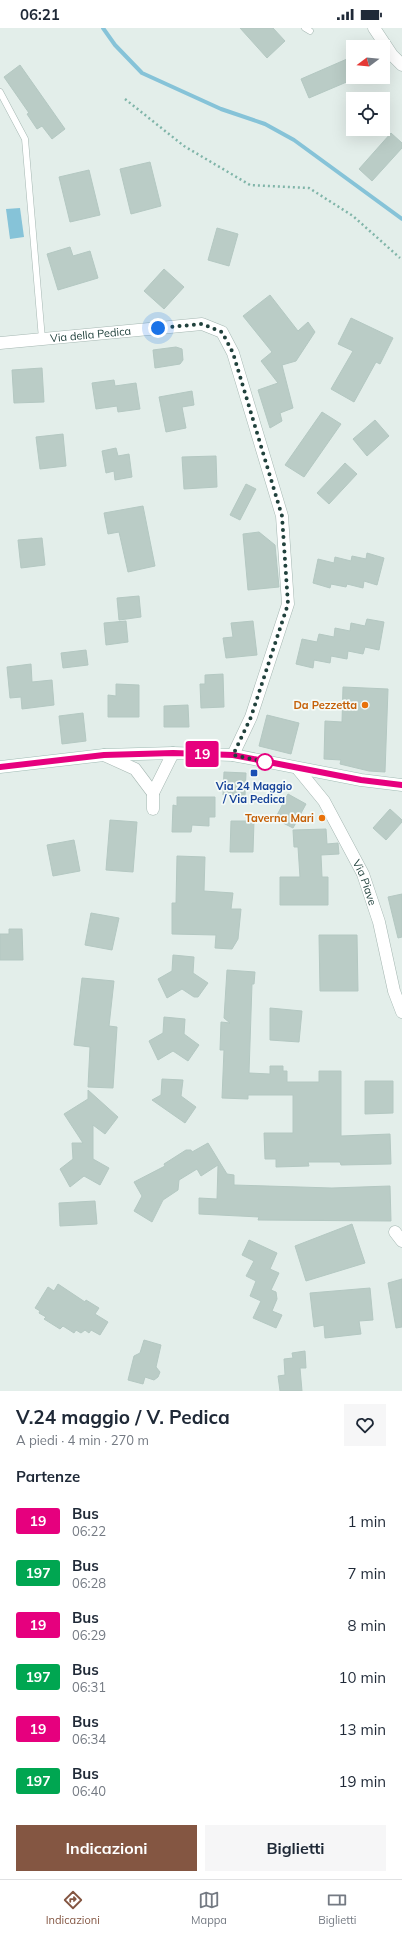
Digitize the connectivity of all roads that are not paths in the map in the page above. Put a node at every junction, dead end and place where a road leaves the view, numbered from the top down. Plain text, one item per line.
1 (374, 28) edge
2 (402, 65) edge
3 (0, 92) edge
4 (42, 339) junction
5 (0, 343) edge
6 (173, 753) junction
7 (104, 755) junction
8 (233, 755) junction
9 (0, 767) edge
10 (297, 768) junction
11 (402, 785) edge
12 (153, 794) junction
13 (153, 809) dead end
14 (402, 1012) edge

1 - 2 street
3 - 4 lane, Via della Pedica
4 - 5 street, Via della Pedica
4 - 8 street, Via della Pedica
6 - 7 street
6 - 8 street
6 - 12 street
7 - 9 street
7 - 12 street
8 - 10 street
10 - 11 street
10 - 14 street, Via Piave
12 - 13 street

